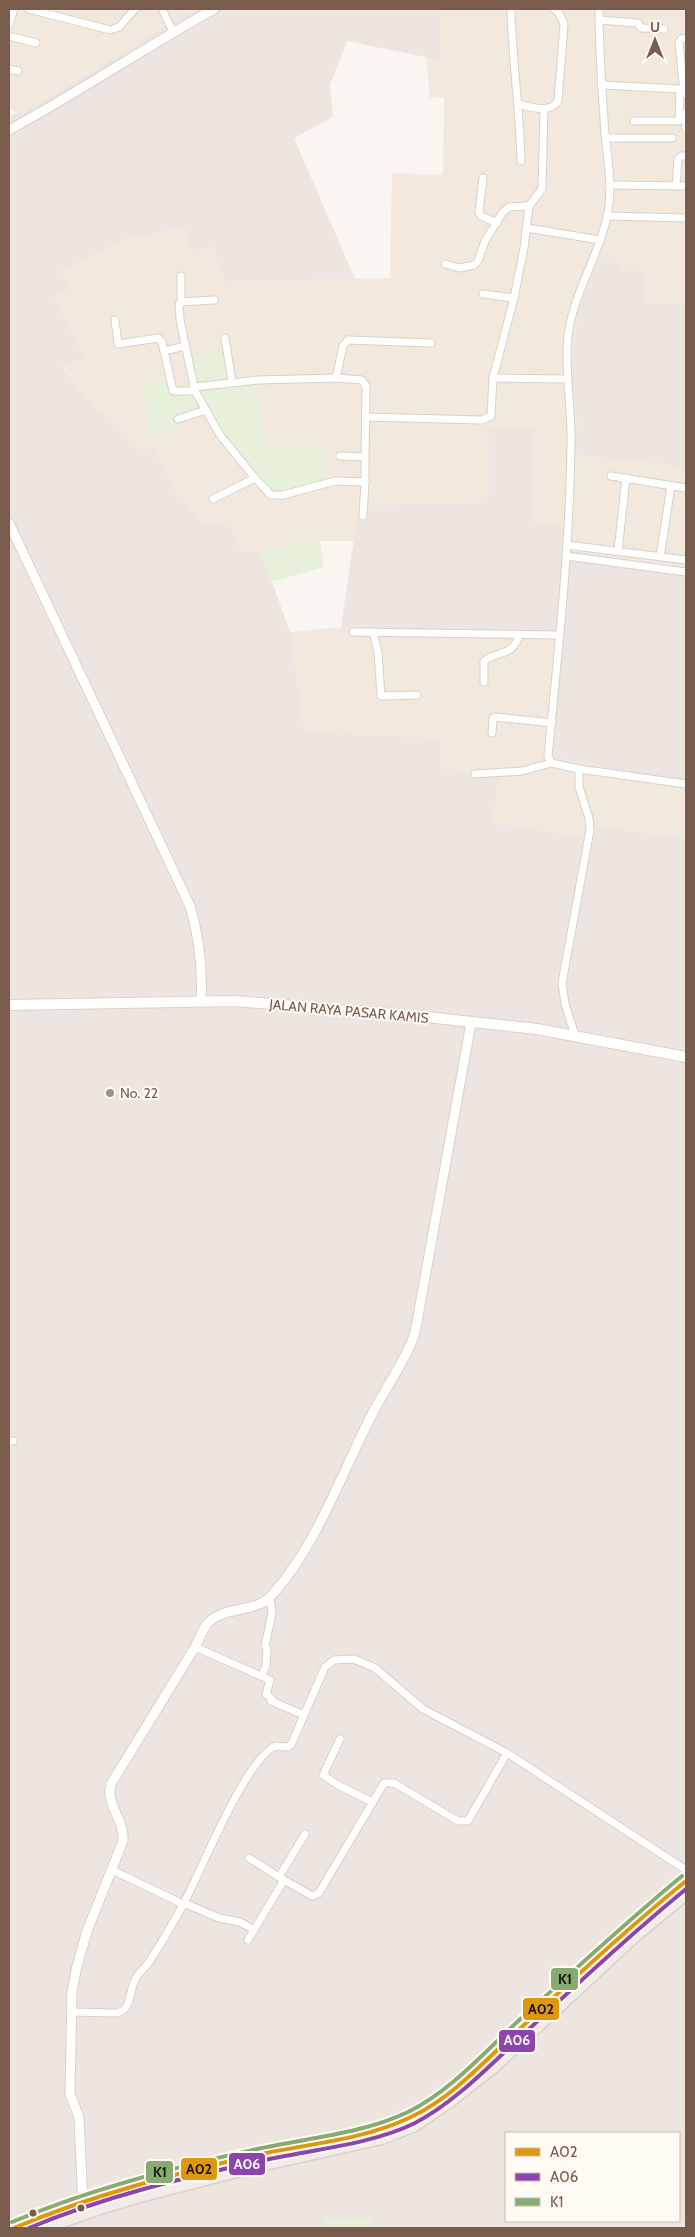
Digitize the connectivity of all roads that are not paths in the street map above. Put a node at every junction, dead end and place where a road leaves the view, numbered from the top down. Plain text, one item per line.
1 (14, 9) edge
2 (29, 9) edge
3 (135, 9) edge
4 (214, 9) edge
5 (511, 9) edge
6 (554, 9) edge
7 (599, 9) edge
8 (164, 13) edge
9 (599, 20) junction
10 (9, 25) edge
11 (664, 29) dead end
12 (173, 32) junction
13 (9, 36) edge
14 (686, 38) edge
15 (36, 42) dead end
16 (9, 69) edge
17 (18, 71) dead end
18 (684, 72) edge
19 (601, 85) junction
20 (518, 104) junction
21 (686, 104) edge
22 (544, 108) junction
23 (634, 121) dead end
24 (686, 129) edge
25 (9, 130) edge
26 (606, 138) junction
27 (672, 138) dead end
28 (686, 156) edge
29 (521, 161) dead end
30 (483, 178) dead end
31 (610, 184) junction
32 (676, 186) junction
33 (686, 186) edge
34 (529, 206) junction
35 (607, 216) junction
36 (686, 218) edge
37 (497, 224) junction
38 (527, 228) junction
39 (600, 240) junction
40 (445, 264) dead end
41 (181, 276) dead end
42 (483, 294) dead end
43 (514, 298) junction
44 (214, 300) dead end
45 (181, 302) junction
46 (115, 320) dead end
47 (225, 338) dead end
48 (431, 343) dead end
49 (185, 346) junction
50 (164, 351) junction
51 (336, 378) junction
52 (493, 378) junction
53 (567, 379) junction
54 (232, 382) junction
55 (195, 389) junction
56 (206, 410) junction
57 (366, 417) junction
58 (178, 419) dead end
59 (340, 456) dead end
60 (365, 457) junction
61 (611, 476) dead end
62 (255, 478) junction
63 (626, 478) junction
64 (365, 482) junction
65 (671, 486) junction
66 (686, 488) edge
67 (213, 499) dead end
68 (362, 516) dead end
69 (9, 523) edge
70 (567, 545) junction
71 (618, 551) junction
72 (566, 556) junction
73 (660, 557) junction
74 (686, 560) edge
75 (686, 572) edge
76 (353, 632) dead end
77 (373, 632) junction
78 (520, 634) junction
79 (560, 635) junction
80 (484, 682) dead end
81 (417, 695) dead end
82 (552, 723) junction
83 (492, 733) dead end
84 (551, 763) junction
85 (579, 769) junction
86 (475, 774) dead end
87 (686, 784) edge
88 (201, 1000) junction
89 (9, 1005) edge
90 (471, 1023) junction
91 (575, 1035) junction
92 (686, 1057) edge
93 (270, 1597) junction
94 (195, 1648) junction
95 (262, 1676) junction
96 (304, 1715) junction
97 (340, 1739) dead end
98 (507, 1754) junction
99 (372, 1802) junction
100 (305, 1834) dead end
101 (249, 1858) dead end
102 (112, 1870) junction
103 (686, 1870) edge
104 (282, 1879) junction
105 (686, 1881) edge
106 (686, 1894) edge
107 (183, 1903) junction
108 (254, 1930) junction
109 (248, 1940) dead end
110 (601, 1960) junction
111 (71, 2012) junction
112 (84, 2208) junction
113 (59, 2209) junction
114 (61, 2225) edge
115 (14, 2228) edge
116 (44, 2228) edge

1 - 10 street
2 - 3 street
4 - 12 street
5 - 20 street
6 - 22 street
7 - 9 street
8 - 12 street
9 - 11 street
9 - 19 street
12 - 25 street
13 - 15 street
14 - 18 street
16 - 17 street
18 - 21 street
19 - 23 street
19 - 26 street
20 - 22 street
20 - 29 street
21 - 24 street
22 - 34 street
26 - 27 street
26 - 31 street
28 - 32 street
30 - 37 street
31 - 32 street
31 - 35 street
32 - 33 street
34 - 37 street
34 - 38 street
35 - 36 street
35 - 39 street
37 - 40 street
38 - 39 street
38 - 43 street
39 - 53 street
41 - 45 street
42 - 43 street
43 - 52 street
44 - 45 street
45 - 49 street
46 - 50 street
47 - 54 street
48 - 51 street
49 - 50 street
49 - 55 street
50 - 55 street
51 - 54 street
51 - 57 street
52 - 53 street
52 - 57 street
53 - 70 street
54 - 55 street
55 - 56 street
56 - 58 street
56 - 62 street
57 - 60 street
59 - 60 street
60 - 64 street
61 - 63 street
62 - 64 street
62 - 67 street
63 - 65 street
63 - 71 street
64 - 68 street
65 - 66 street
65 - 73 street
69 - 88 street
70 - 71 street
70 - 72 street
71 - 73 street
72 - 75 street
72 - 79 street
73 - 74 street
76 - 77 street
77 - 78 street
77 - 81 street
78 - 79 street
78 - 80 street
79 - 82 street
82 - 83 street
82 - 84 street
84 - 85 street
84 - 86 street
85 - 87 street
85 - 91 street
88 - 89 main road, JALAN RAYA PASAR KAMIS
88 - 90 main road, JALAN RAYA PASAR KAMIS
90 - 91 main road, JALAN RAYA PASAR KAMIS
90 - 93 street
91 - 92 main road, JALAN RAYA PASAR KAMIS
93 - 94 street
93 - 95 street
94 - 95 street
94 - 102 street
95 - 96 street
96 - 98 street
96 - 107 street
97 - 99 street
98 - 99 street
98 - 103 street
99 - 104 street
100 - 104 street
101 - 104 street
102 - 107 street
102 - 111 street
104 - 108 street
105 - 110 highway
106 - 110 highway
107 - 108 street
107 - 111 street
108 - 109 street
110 - 112 highway
111 - 112 street
112 - 113 highway
112 - 114 highway
113 - 114 street
113 - 115 highway
114 - 116 highway

